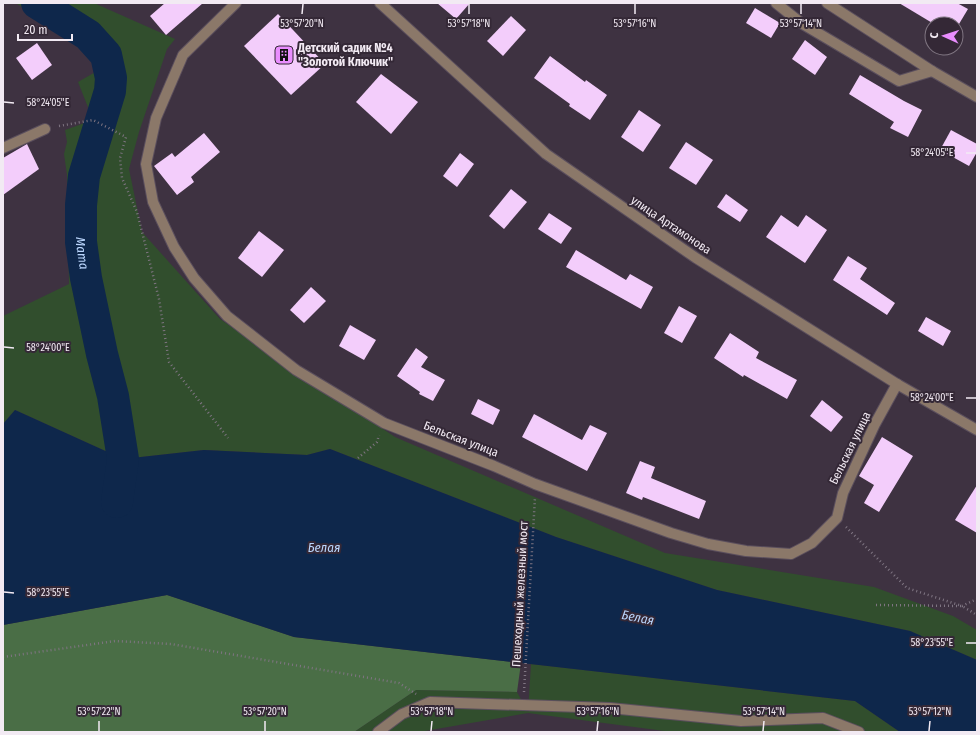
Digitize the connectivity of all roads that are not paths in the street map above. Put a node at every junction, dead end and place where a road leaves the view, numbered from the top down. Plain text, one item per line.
1 (236, 3) edge
2 (380, 3) edge
3 (776, 3) edge
4 (827, 3) edge
5 (932, 71) junction
6 (977, 96) edge
7 (45, 129) road end
8 (3, 148) edge
9 (897, 384) junction
10 (977, 430) edge
11 (378, 732) edge
12 (859, 732) edge

1 - 9 street, Бельская улица
2 - 9 street, улица Артамонова
3 - 5 street
4 - 5 street
5 - 6 street
7 - 8 street
9 - 10 street, улица Артамонова
11 - 12 street

